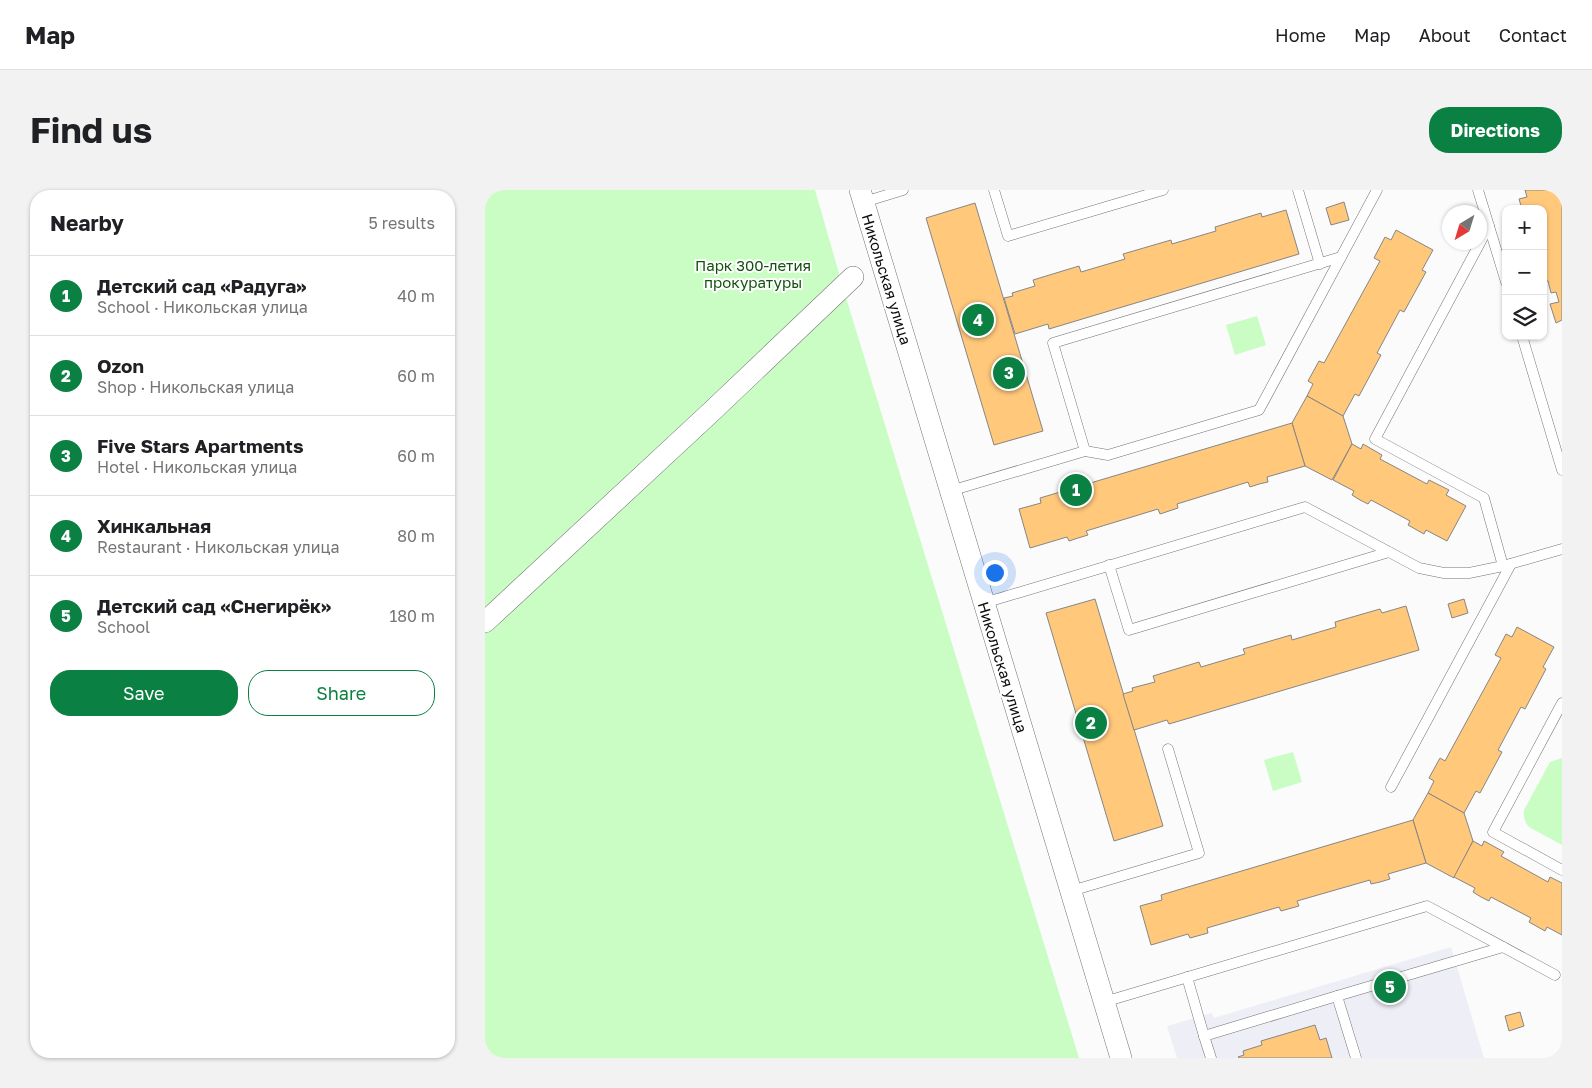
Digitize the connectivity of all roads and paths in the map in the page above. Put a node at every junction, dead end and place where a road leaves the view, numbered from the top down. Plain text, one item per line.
1 (903, 190) edge
2 (994, 190) edge
3 (1163, 190) edge
4 (1298, 190) edge
5 (1377, 190) edge
6 (1478, 190) edge
7 (862, 196) edge
8 (1489, 226) junction
9 (1341, 257) junction
10 (1320, 264) junction
11 (1502, 269) edge
12 (853, 277) dead end
13 (1523, 340) edge
14 (1085, 451) junction
15 (1562, 470) edge
16 (951, 491) junction
17 (1562, 548) edge
18 (1389, 552) junction
19 (1109, 565) junction
20 (1507, 565) junction
21 (984, 603) junction
22 (485, 622) edge
23 (1562, 704) edge
24 (1168, 749) dead end
25 (1391, 786) dead end
26 (1562, 870) edge
27 (1071, 891) junction
28 (1503, 946) junction
29 (1555, 975) dead end
30 (1187, 977) junction
31 (1337, 996) junction
32 (1104, 1002) junction
33 (1204, 1036) junction
34 (1121, 1058) edge
35 (1211, 1058) edge
36 (1356, 1058) edge

1 - 7 lane
2 - 3 lane
4 - 10 lane
5 - 9 lane
6 - 8 lane
7 - 16 street, Никольская улица
8 - 11 lane
8 - 20 lane
9 - 10 lane
9 - 14 lane
10 - 14 lane
12 - 22 street
13 - 15 lane
14 - 16 lane
16 - 21 street, Никольская улица
17 - 20 lane
18 - 19 lane
18 - 19 lane
18 - 20 lane
19 - 21 lane
20 - 25 lane
21 - 27 street, Никольская улица
23 - 26 lane
24 - 27 lane
27 - 32 street, Никольская улица
28 - 29 lane
28 - 30 lane
28 - 31 lane
30 - 32 lane
30 - 33 lane
31 - 33 lane
31 - 36 lane
32 - 34 street, Никольская улица
33 - 35 lane

